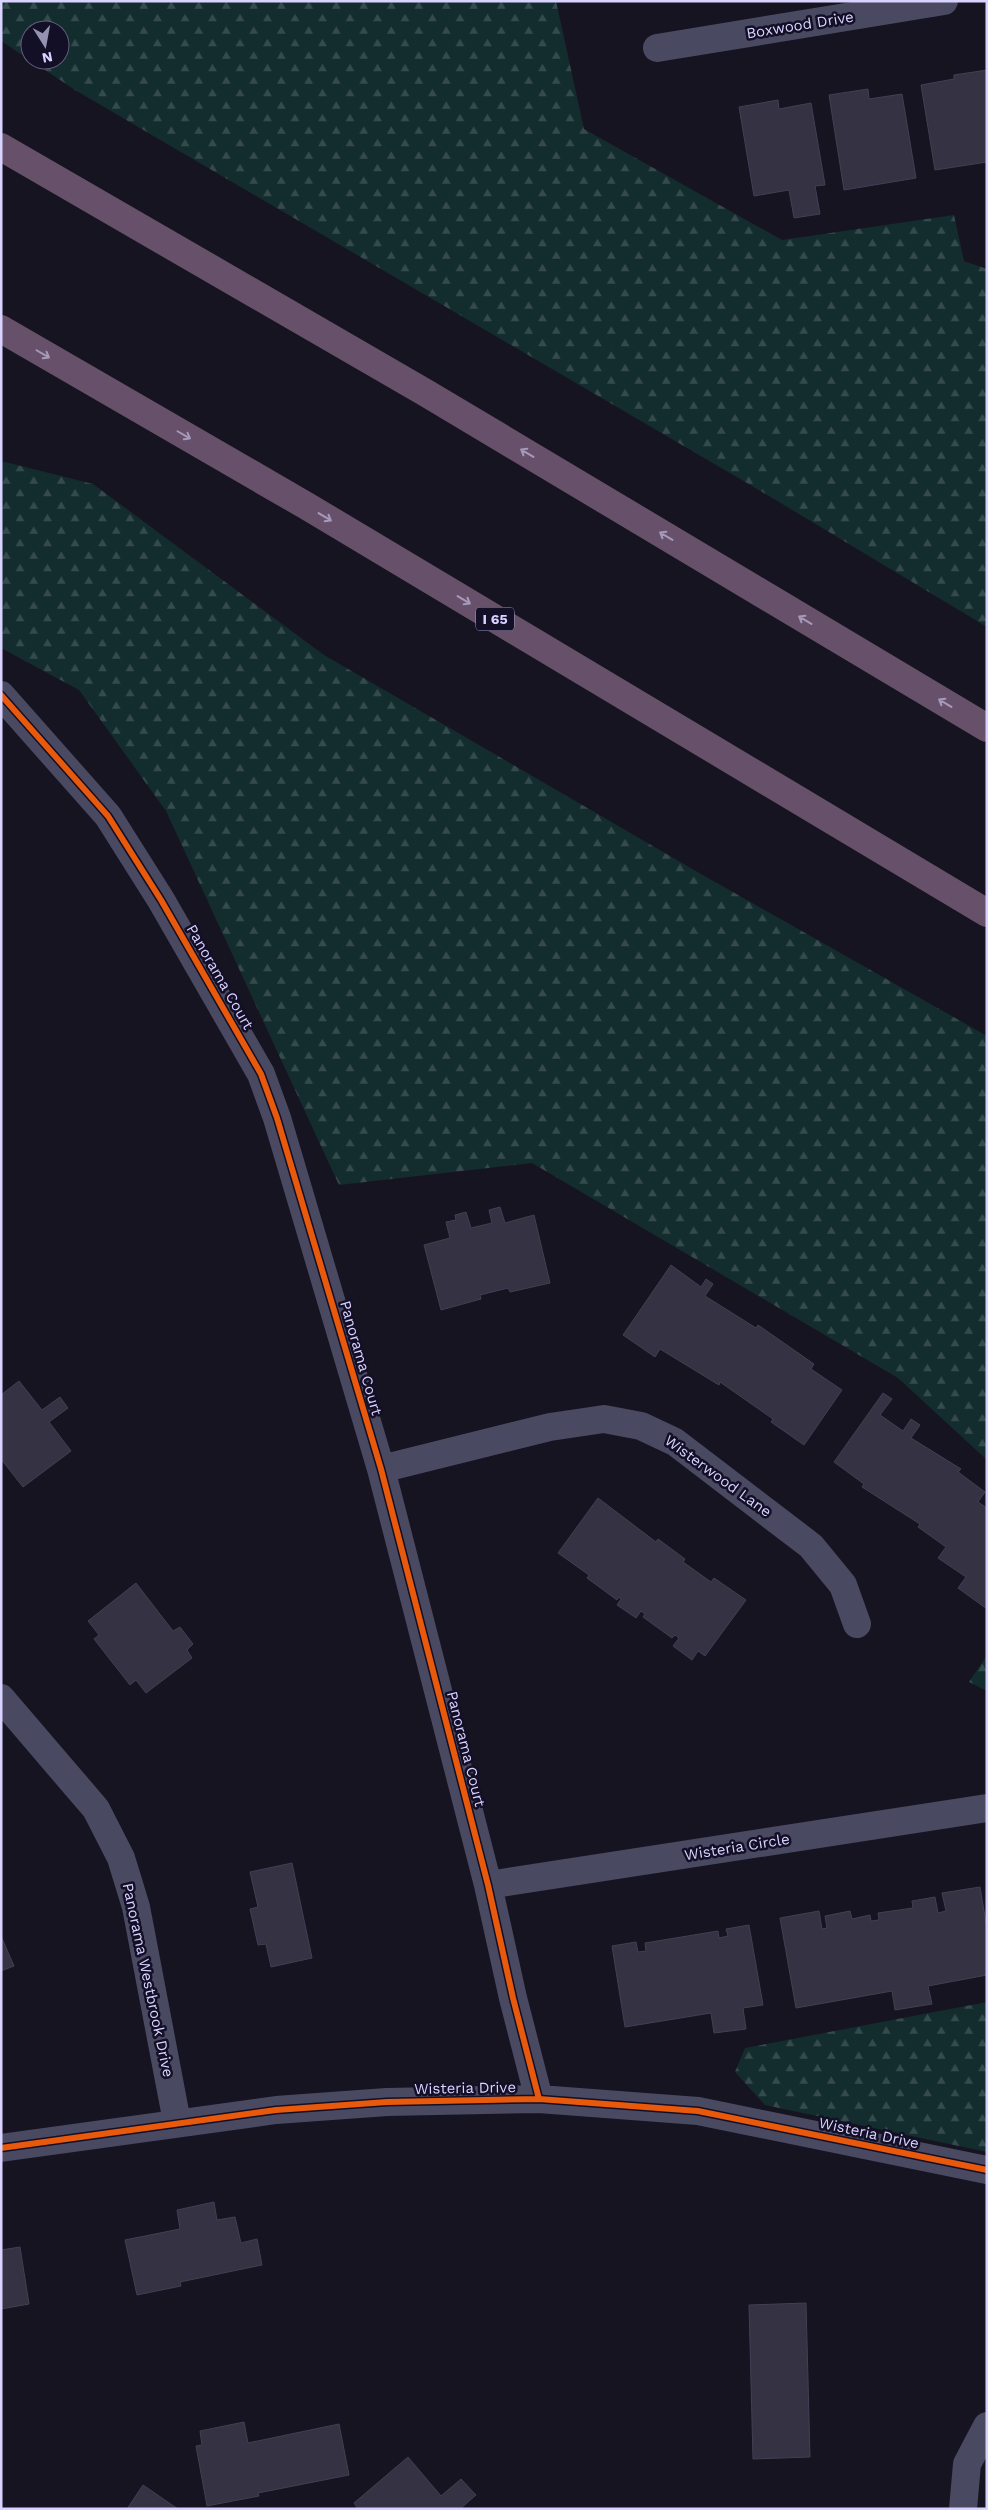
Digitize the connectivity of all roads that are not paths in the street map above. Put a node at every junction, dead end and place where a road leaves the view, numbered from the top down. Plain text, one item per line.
1 (944, 1) edge
2 (656, 48) dead end
3 (1, 147) edge
4 (1, 330) edge
5 (1, 695) edge
6 (987, 728) edge
7 (987, 913) edge
8 (381, 1469) junction
9 (857, 1624) dead end
10 (1, 1698) edge
11 (987, 1808) edge
12 (488, 1885) junction
13 (539, 2099) junction
14 (177, 2122) junction
15 (1, 2148) edge
16 (987, 2170) edge
17 (987, 2426) edge
18 (963, 2509) edge

1 - 2 street, Boxwood Drive
6 -> 3 highway
4 -> 7 highway, I 65
5 - 8 street, Panorama Court
8 - 9 street, Wisterwood Lane
8 - 12 street, Panorama Court
10 - 14 street, Panorama Westbrook Drive
11 - 12 street, Wisteria Circle
12 - 13 street, Panorama Court
13 - 14 street, Wisteria Drive
13 - 16 street, Wisteria Drive
14 - 15 street, Wisteria Drive
17 - 18 street

